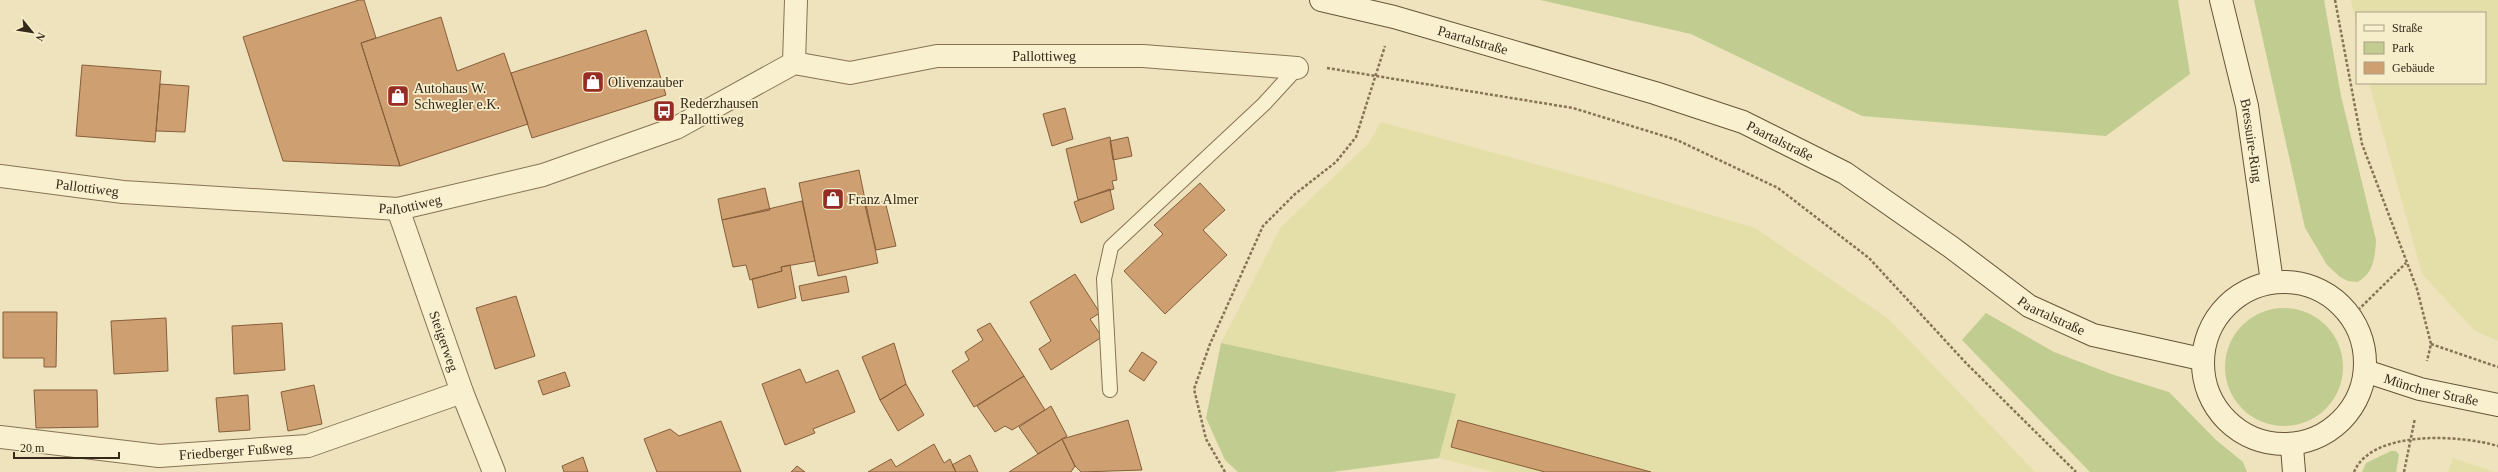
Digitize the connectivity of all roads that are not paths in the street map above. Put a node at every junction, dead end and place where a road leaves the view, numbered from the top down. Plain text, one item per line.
1 (796, 0) edge
2 (1321, 0) edge
3 (2221, 0) edge
4 (794, 63) junction
5 (1297, 68) joint
6 (0, 176) edge
7 (398, 209) junction
8 (2272, 282) junction
9 (2202, 358) junction
10 (2365, 371) junction
11 (1110, 390) dead end
12 (462, 392) junction
13 (2498, 405) edge
14 (0, 437) edge
15 (2292, 447) junction
16 (494, 472) edge
17 (2294, 472) edge

1 - 4 street
2 - 9 street, Paartalstraße
3 - 8 street, Bressuire-Ring
4 - 5 street, Pallottiweg
4 - 7 street, Pallottiweg
5 - 11 lane
6 - 7 street, Pallottiweg
7 - 12 street, Steigerweg
8 - 9 street
8 - 10 street
9 - 15 street
10 - 13 street, Münchner Straße
10 - 15 street
12 - 14 street, Friedberger Fußweg
12 - 16 street, Steigerweg
15 - 17 street

